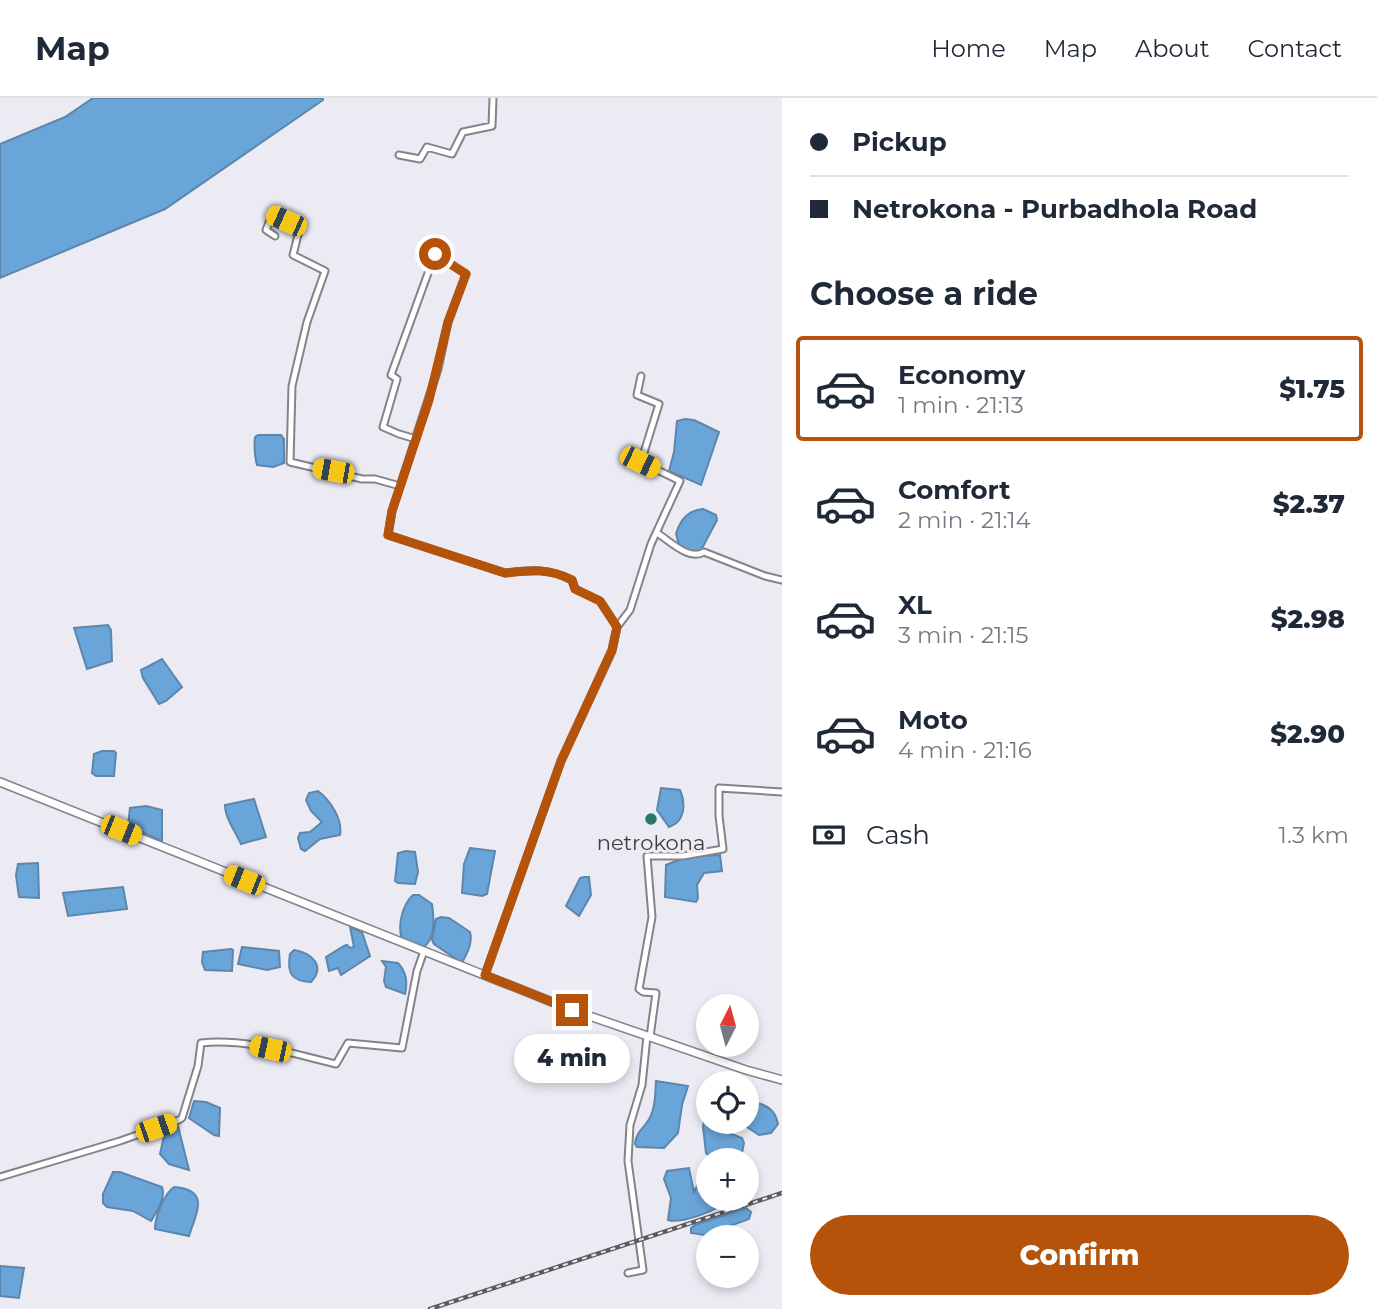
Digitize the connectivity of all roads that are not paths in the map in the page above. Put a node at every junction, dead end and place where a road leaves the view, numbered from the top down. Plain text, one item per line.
1 (493, 98) edge
2 (399, 155) dead end
3 (275, 236) dead end
4 (641, 376) dead end
5 (416, 439) junction
6 (400, 486) junction
7 (657, 533) junction
8 (782, 580) edge
9 (617, 627) junction
10 (0, 782) edge
11 (782, 792) edge
12 (424, 951) junction
13 (485, 975) junction
14 (648, 1036) junction
15 (782, 1080) edge
16 (0, 1177) edge
17 (628, 1273) dead end

1 - 2 street
3 - 6 street
4 - 7 street
5 - 5 street
5 - 6 street
6 - 9 street
7 - 8 street
7 - 9 street
9 - 13 street
10 - 12 main road
11 - 14 street
12 - 13 main road
12 - 16 street
13 - 14 main road
14 - 15 main road
14 - 17 street

